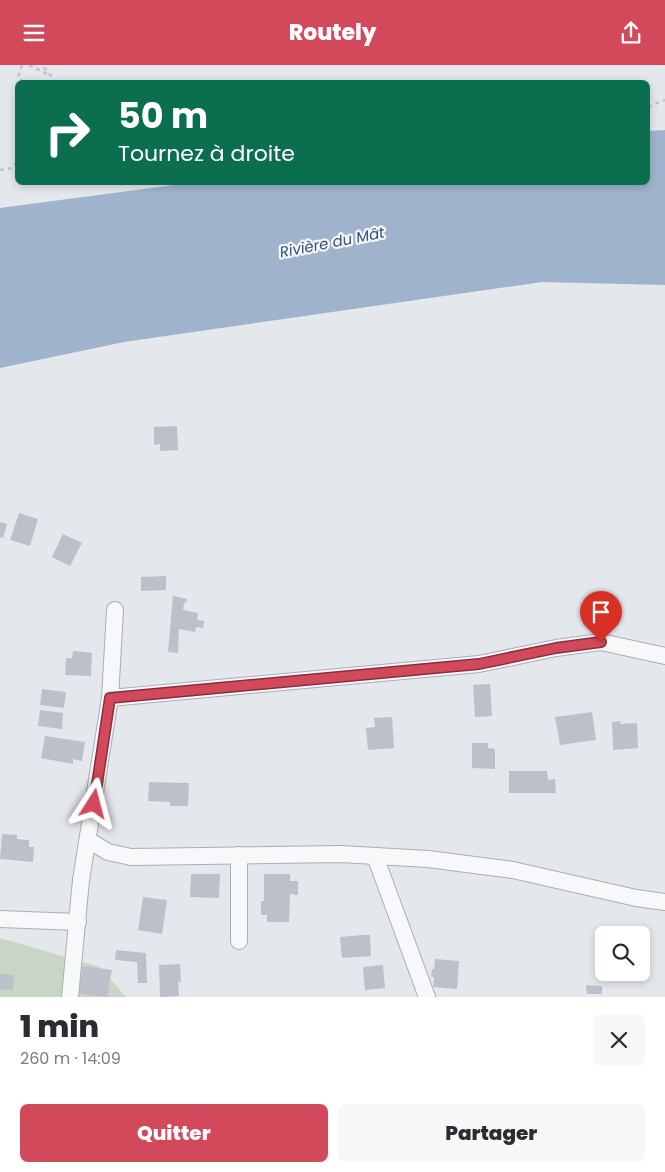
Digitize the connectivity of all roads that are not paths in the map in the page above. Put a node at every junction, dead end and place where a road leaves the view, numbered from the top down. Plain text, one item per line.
1 (115, 610) dead end
2 (665, 656) edge
3 (110, 698) junction
4 (88, 839) junction
5 (239, 855) junction
6 (375, 856) junction
7 (665, 903) edge
8 (0, 919) edge
9 (78, 922) junction
10 (239, 941) dead end
11 (70, 997) edge
12 (426, 997) edge

1 - 3 street
2 - 3 street
3 - 4 street
4 - 5 street
4 - 9 street
5 - 6 street
5 - 10 street
6 - 7 street
6 - 12 street
8 - 9 street
9 - 11 street

